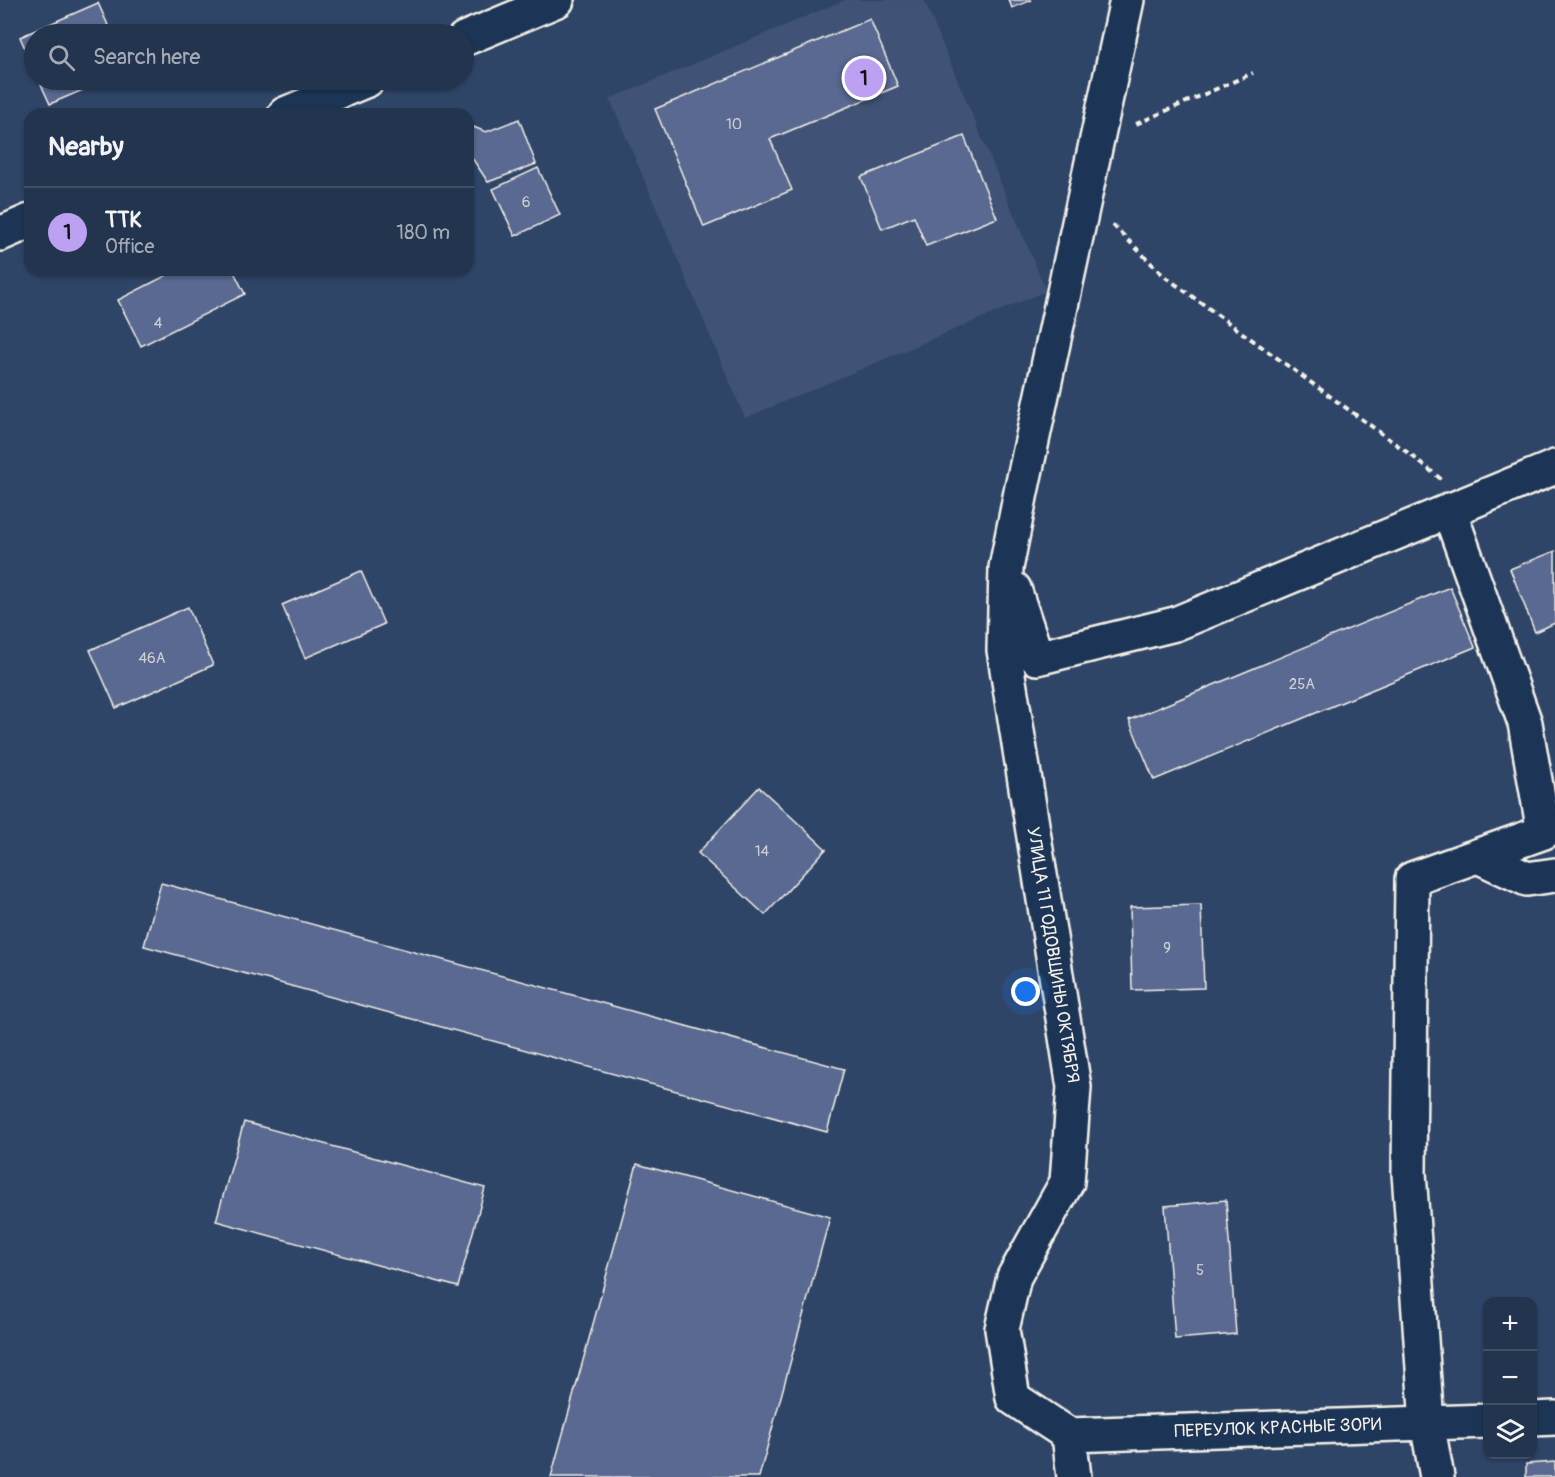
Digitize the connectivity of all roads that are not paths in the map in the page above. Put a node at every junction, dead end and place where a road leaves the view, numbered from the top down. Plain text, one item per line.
1 (557, 0) edge
2 (1127, 0) edge
3 (474, 35) edge
4 (344, 90) edge
5 (300, 108) edge
6 (24, 224) edge
7 (0, 234) edge
8 (1555, 467) edge
9 (1460, 506) junction
10 (1006, 568) junction
11 (1478, 856) junction
12 (1555, 875) edge
13 (1555, 1418) edge
14 (1537, 1419) edge
15 (1483, 1420) edge
16 (1427, 1423) junction
17 (1069, 1435) junction
18 (1074, 1477) edge
19 (1437, 1477) edge

1 - 3 street
2 - 10 street, УЛИЦА 11 ГОДОВЩИНЫ ОКТЯБРЯ
4 - 5 street
6 - 7 street
8 - 9 street
9 - 10 street
9 - 11 street
10 - 17 street, УЛИЦА 11 ГОДОВЩИНЫ ОКТЯБРЯ
11 - 12 street
11 - 16 street
13 - 14 street
15 - 16 street, ПЕРЕУЛОК КРАСНЫЕ ЗОРИ
16 - 17 street, ПЕРЕУЛОК КРАСНЫЕ ЗОРИ
16 - 19 street
17 - 18 street

